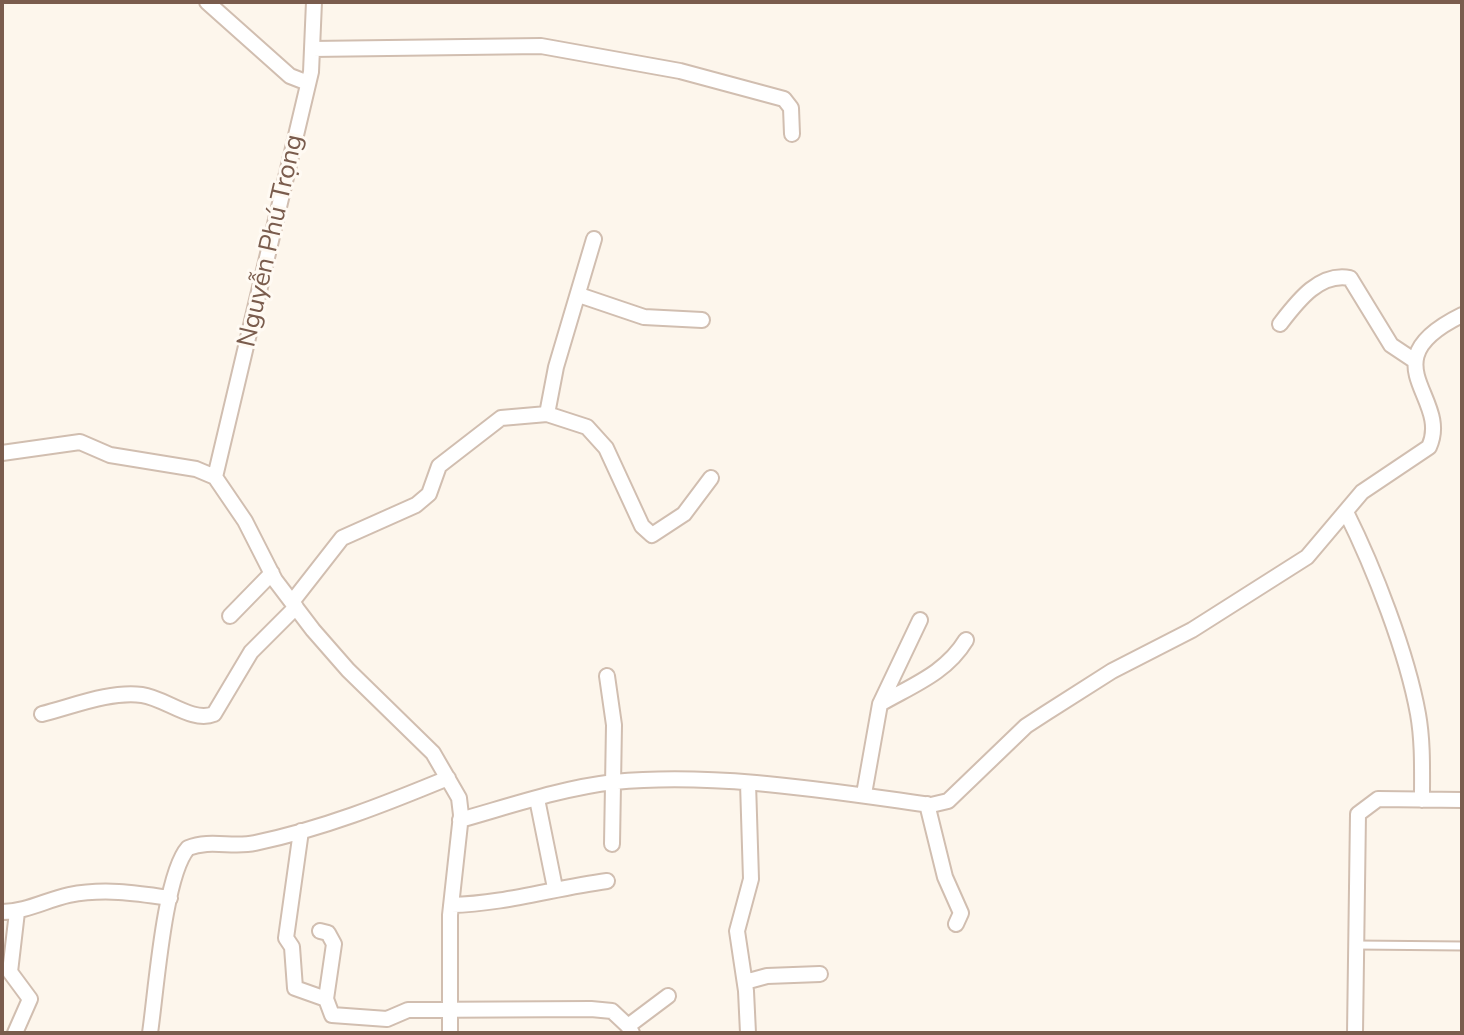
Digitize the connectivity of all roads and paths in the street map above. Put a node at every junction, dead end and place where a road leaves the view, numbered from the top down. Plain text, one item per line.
1 (207, 2) edge
2 (314, 2) edge
3 (312, 49) junction
4 (308, 83) junction
5 (792, 134) dead end
6 (594, 239) dead end
7 (579, 295) junction
8 (1462, 315) edge
9 (702, 320) dead end
10 (1280, 324) dead end
11 (1415, 361) junction
12 (547, 414) junction
13 (2, 453) edge
14 (215, 477) junction
15 (711, 478) dead end
16 (1346, 512) junction
17 (272, 573) junction
18 (294, 604) junction
19 (230, 616) dead end
20 (920, 620) dead end
21 (966, 640) dead end
22 (607, 676) dead end
23 (880, 704) junction
24 (42, 714) dead end
25 (448, 778) junction
26 (615, 782) junction
27 (748, 783) junction
28 (864, 794) junction
29 (537, 799) junction
30 (1422, 800) junction
31 (1462, 800) edge
32 (927, 804) junction
33 (460, 820) junction
34 (301, 831) junction
35 (612, 844) dead end
36 (607, 881) dead end
37 (555, 888) junction
38 (170, 898) junction
39 (451, 905) junction
40 (9, 912) edge
41 (956, 924) dead end
42 (320, 931) dead end
43 (1357, 945) junction
44 (1462, 946) edge
45 (820, 974) dead end
46 (745, 982) junction
47 (668, 996) dead end
48 (326, 999) junction
49 (450, 1012) junction
50 (630, 1029) edge
51 (15, 1033) edge
52 (150, 1033) edge
53 (450, 1033) edge
54 (748, 1033) edge
55 (1355, 1033) edge

1 - 4 street
2 - 3 street, Nguyễn Phú Trọng
3 - 4 street, Nguyễn Phú Trọng
3 - 5 street
4 - 14 street, Nguyễn Phú Trọng
6 - 7 street
7 - 9 street
7 - 12 street
8 - 11 street
10 - 11 street
11 - 16 street
12 - 15 street
12 - 18 street
13 - 14 street
14 - 17 street
16 - 30 street
16 - 32 street
17 - 18 street
17 - 19 street
18 - 24 street
18 - 25 street
20 - 23 street
21 - 23 street
22 - 26 street
23 - 28 street
25 - 33 street
25 - 34 street
26 - 27 street
26 - 29 street
26 - 35 street
27 - 28 street
27 - 46 street
28 - 32 street
29 - 33 street
29 - 37 street
30 - 31 street
30 - 43 street
32 - 41 street
33 - 39 street
34 - 38 street
34 - 48 street
36 - 37 street
37 - 39 street
38 - 40 street
38 - 52 street
39 - 49 street
40 - 51 street
42 - 48 street
43 - 44 lane
43 - 55 street
45 - 46 street
46 - 54 street
47 - 50 street
48 - 49 street
49 - 50 street
49 - 53 street

